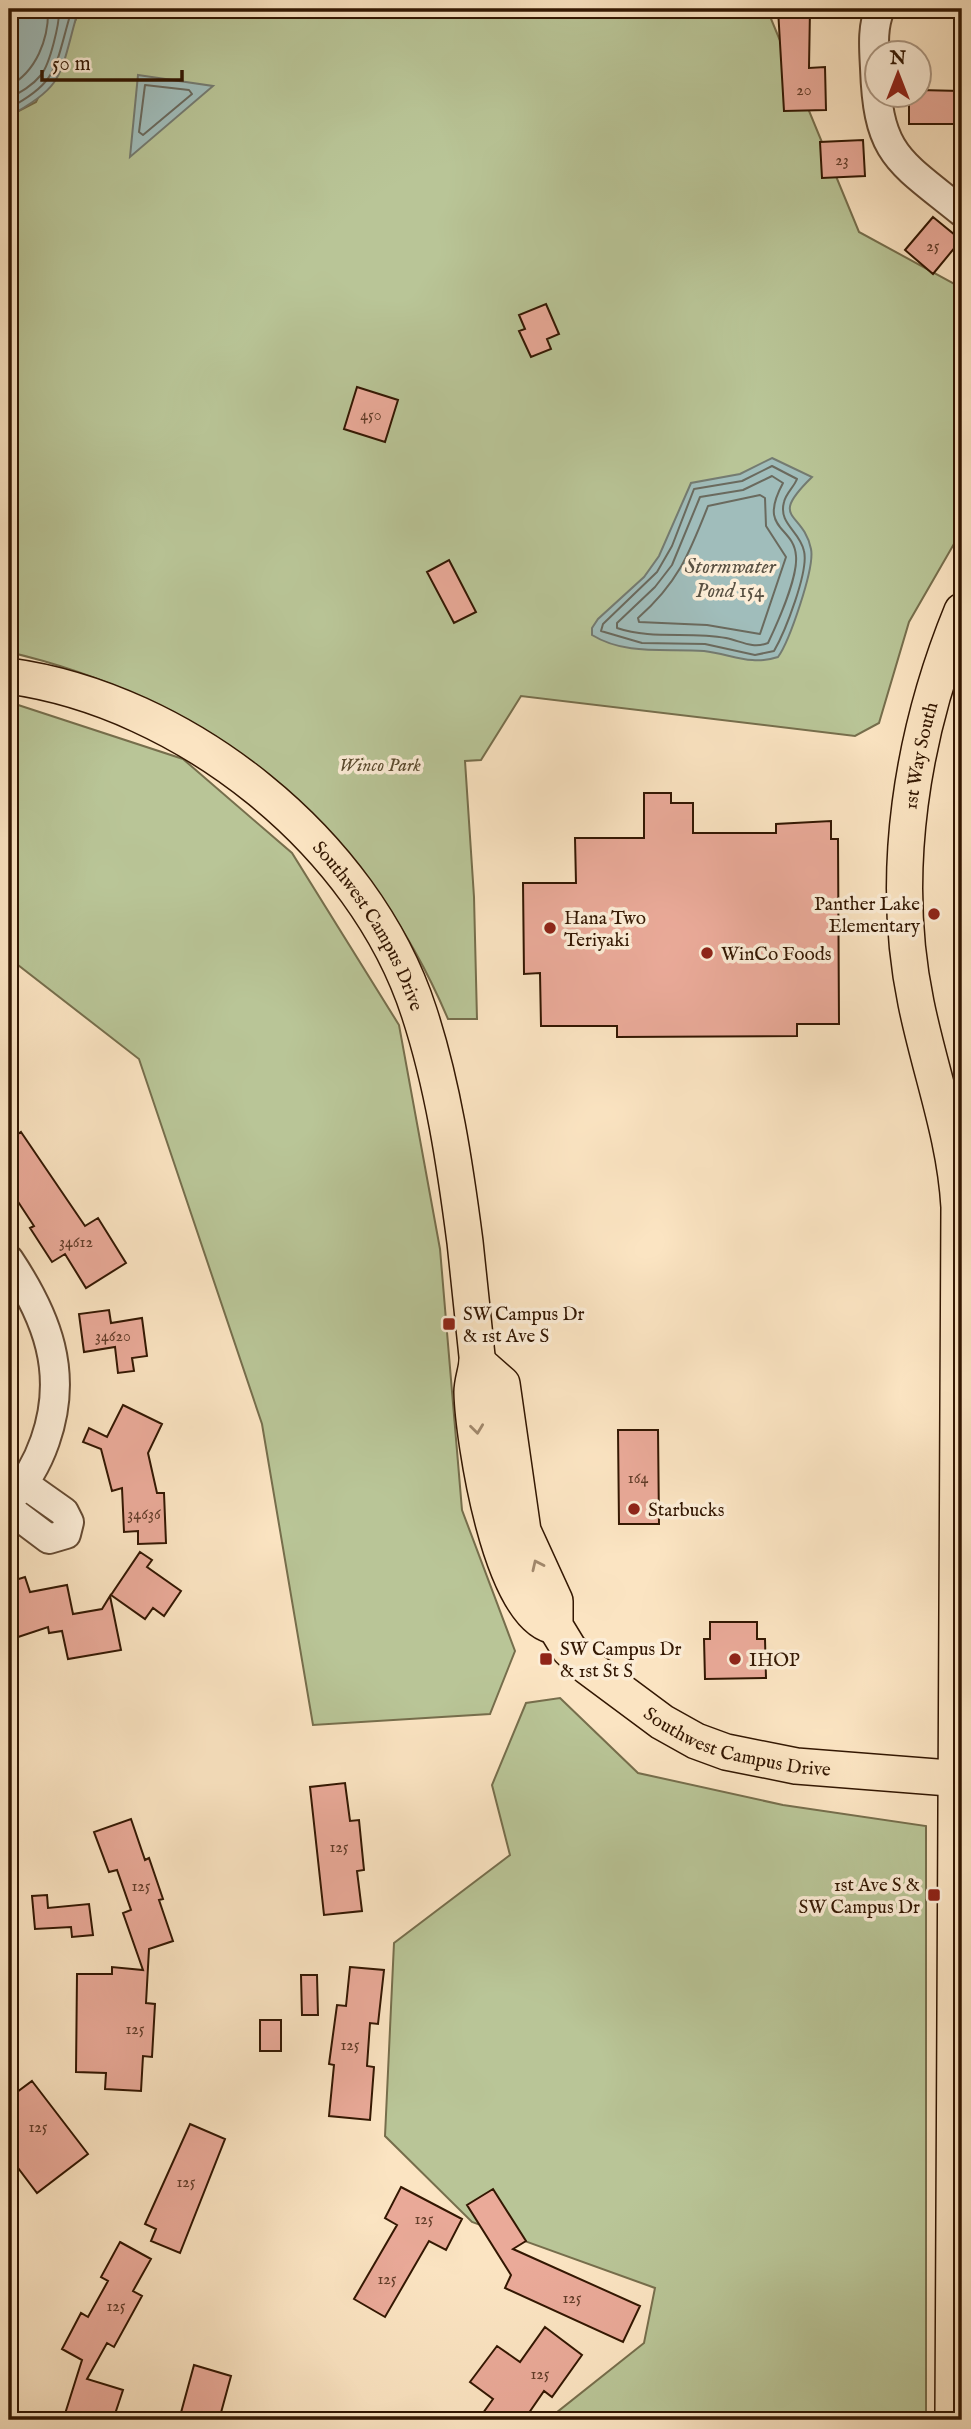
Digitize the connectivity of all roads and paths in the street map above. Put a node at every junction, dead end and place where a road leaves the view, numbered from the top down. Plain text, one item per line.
1 (880, 9) edge
2 (962, 212) edge
3 (962, 611) edge
4 (9, 676) edge
5 (9, 1260) edge
6 (15, 1496) edge
7 (960, 1777) edge
8 (953, 2420) edge

1 - 2 street
3 - 7 main road, 1st Way South
4 - 7 main road, Southwest Campus Drive
5 - 6 street
7 - 8 main road, 1st Way South

